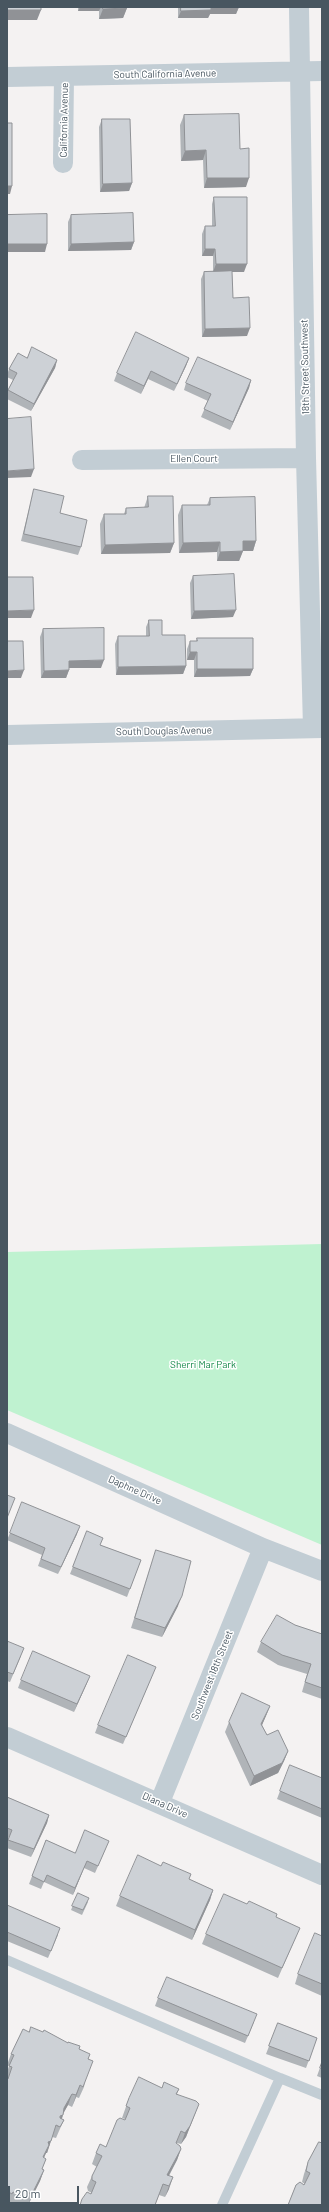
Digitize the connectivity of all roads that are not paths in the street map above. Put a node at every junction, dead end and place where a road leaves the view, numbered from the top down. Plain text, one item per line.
1 (299, 7) edge
2 (300, 71) junction
3 (322, 71) edge
4 (64, 76) junction
5 (7, 77) edge
6 (63, 163) dead end
7 (306, 458) junction
8 (82, 460) dead end
9 (317, 728) edge
10 (7, 735) edge
11 (7, 1433) edge
12 (263, 1548) junction
13 (322, 1570) edge
14 (7, 1737) edge
15 (160, 1802) junction
16 (322, 1875) edge
17 (7, 1960) edge
18 (280, 2078) junction
19 (322, 2095) edge
20 (222, 2205) edge

1 - 2 street, 18th Street Southwest
2 - 3 street, South California Avenue
2 - 4 street, South California Avenue
2 - 7 street, 18th Street Southwest
4 - 5 street, South California Avenue
4 - 6 street, California Avenue
7 - 8 street, Ellen Court
7 - 9 street, 18th Street Southwest
9 - 10 street, South Douglas Avenue
11 - 12 street, Daphne Drive
12 - 13 street, Daphne Drive
12 - 15 street, Southwest 18th Street
14 - 15 street, Diana Drive
15 - 16 street, Diana Drive
17 - 18 lane
18 - 19 lane
18 - 20 lane

